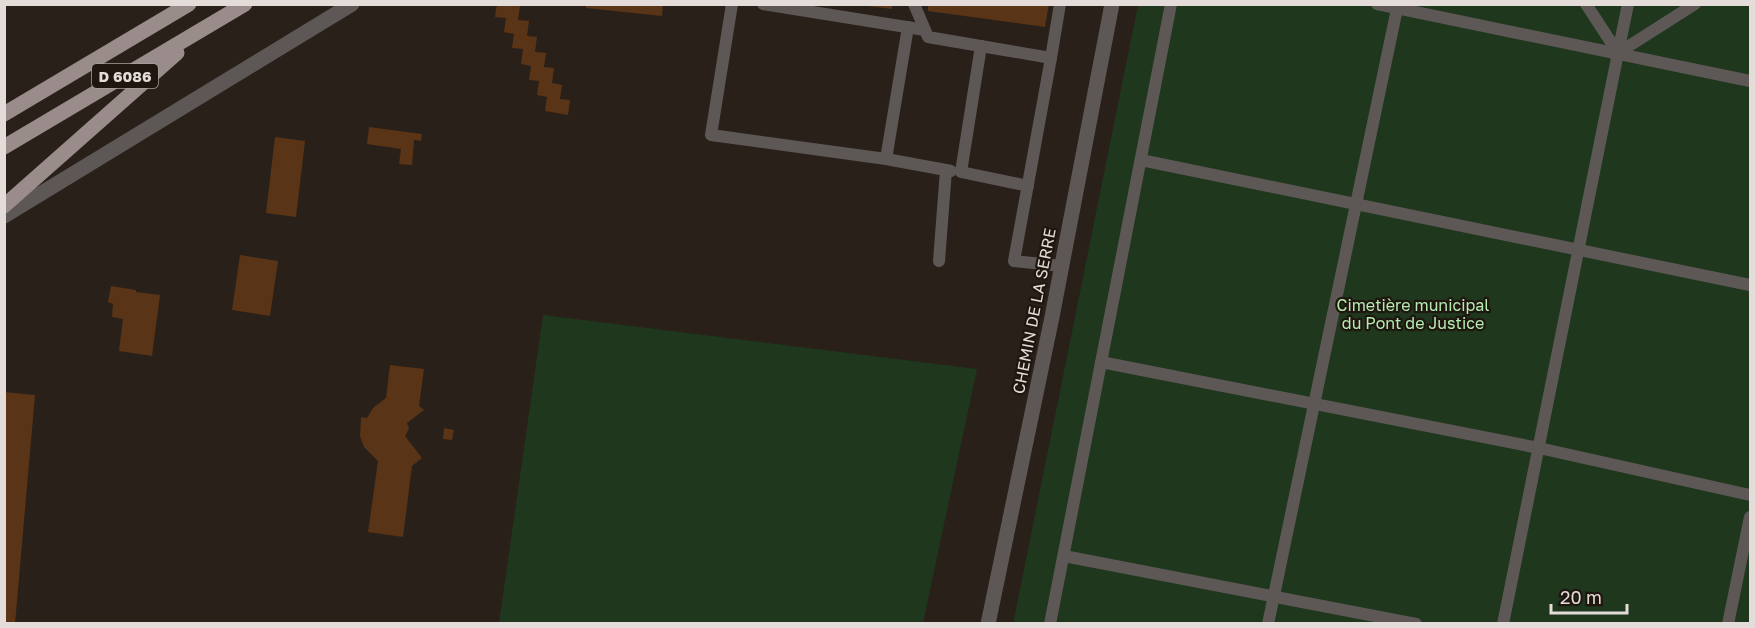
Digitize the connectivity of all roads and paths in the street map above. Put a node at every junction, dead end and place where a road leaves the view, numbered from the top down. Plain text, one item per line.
1 (189, 4) edge
2 (245, 4) edge
3 (352, 4) edge
4 (732, 4) edge
5 (763, 4) edge
6 (914, 4) edge
7 (1060, 4) edge
8 (1112, 4) edge
9 (1171, 4) edge
10 (1377, 4) edge
11 (1586, 4) edge
12 (1628, 4) edge
13 (1695, 4) edge
14 (1398, 7) edge
15 (908, 27) junction
16 (205, 29) junction
17 (925, 30) junction
18 (981, 46) junction
19 (1618, 53) junction
20 (1051, 58) junction
21 (1750, 81) edge
22 (4, 114) edge
23 (4, 147) edge
24 (886, 159) junction
25 (1141, 160) junction
26 (946, 170) junction
27 (961, 172) junction
28 (1028, 186) junction
29 (1356, 205) junction
30 (4, 206) edge
31 (4, 216) edge
32 (1578, 250) junction
33 (939, 261) dead end
34 (1062, 266) junction
35 (1750, 285) edge
36 (1101, 362) junction
37 (1314, 403) junction
38 (1539, 448) junction
39 (1750, 495) edge
40 (1750, 517) edge
41 (1064, 556) junction
42 (1274, 597) junction
43 (988, 624) edge
44 (1050, 624) edge
45 (1268, 624) edge
46 (1416, 624) edge
47 (1503, 624) edge
48 (1728, 624) edge

1 - 22 main road, D 6086
2 - 16 main road, D 6086
3 - 31 street
4 - 24 lane
5 - 15 lane
6 - 17 lane
7 - 20 lane
8 - 34 street, CHEMIN DE LA SERRE
9 - 25 lane
10 - 14 lane
11 - 19 lane
12 - 19 lane
13 - 19 lane
14 - 19 lane
14 - 29 lane
15 - 17 lane
15 - 24 lane
16 - 23 main road, D 6086
16 - 30 main road
17 - 18 lane
18 - 20 lane
18 - 27 lane
19 - 21 lane
19 - 32 lane
20 - 28 lane
24 - 26 lane
25 - 29 lane
25 - 36 lane
26 - 27 lane
26 - 33 lane
27 - 28 lane
28 - 34 lane
29 - 32 lane
29 - 37 lane
32 - 35 lane
32 - 38 lane
34 - 43 street, CHEMIN DE LA SERRE
36 - 37 lane
36 - 41 lane
37 - 38 lane
37 - 42 lane
38 - 39 lane
38 - 47 lane
40 - 48 lane
41 - 42 lane
41 - 44 lane
42 - 45 lane
42 - 46 lane

